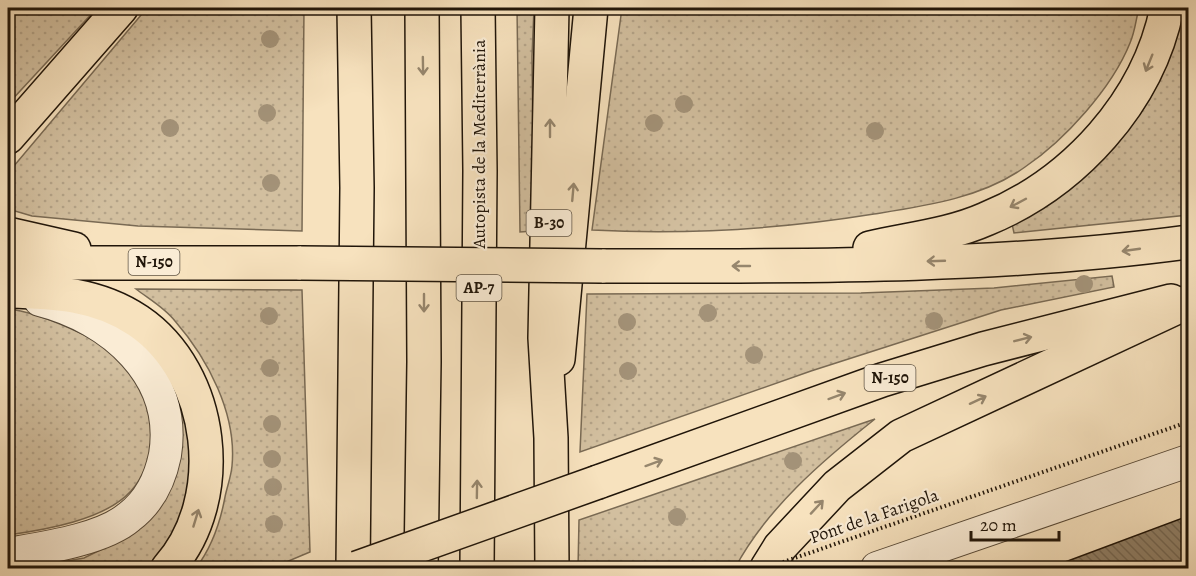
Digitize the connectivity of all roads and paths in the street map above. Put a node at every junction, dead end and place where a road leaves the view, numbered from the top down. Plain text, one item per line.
1 (121, 8) edge
2 (336, 8) edge
3 (354, 8) edge
4 (422, 8) edge
5 (478, 8) edge
6 (552, 8) edge
7 (591, 8) edge
8 (1167, 8) edge
9 (8, 137) edge
10 (357, 188) junction
11 (8, 234) edge
12 (1188, 242) edge
13 (150, 262) junction
14 (8, 263) edge
15 (795, 266) junction
16 (8, 292) edge
17 (1188, 296) edge
18 (1188, 302) edge
19 (1188, 422) edge
20 (551, 438) junction
21 (1188, 461) edge
22 (8, 554) edge
23 (168, 568) edge
24 (355, 568) edge
25 (421, 568) edge
26 (477, 568) edge
27 (552, 568) edge
28 (767, 568) edge
29 (877, 568) edge

1 - 9 main road
2 - 10 main road
3 - 10 main road
4 -> 25 main road
26 -> 5 main road, Autopista de la Mediterrània / AP-7
20 -> 6 main road, B-30
20 -> 7 main road
8 -> 15 main road
10 - 24 main road
11 - 13 main road
12 -> 15 main road, N-150
13 - 14 main road, N-150
15 -> 13 main road, N-150, bridge
16 - 22 street
23 -> 16 main road
24 -> 17 main road, N-150, bridge
28 -> 18 main road
19 - 28 path, Pont de la Farigola, bridge
20 - 27 main road, B-30
21 - 29 street

